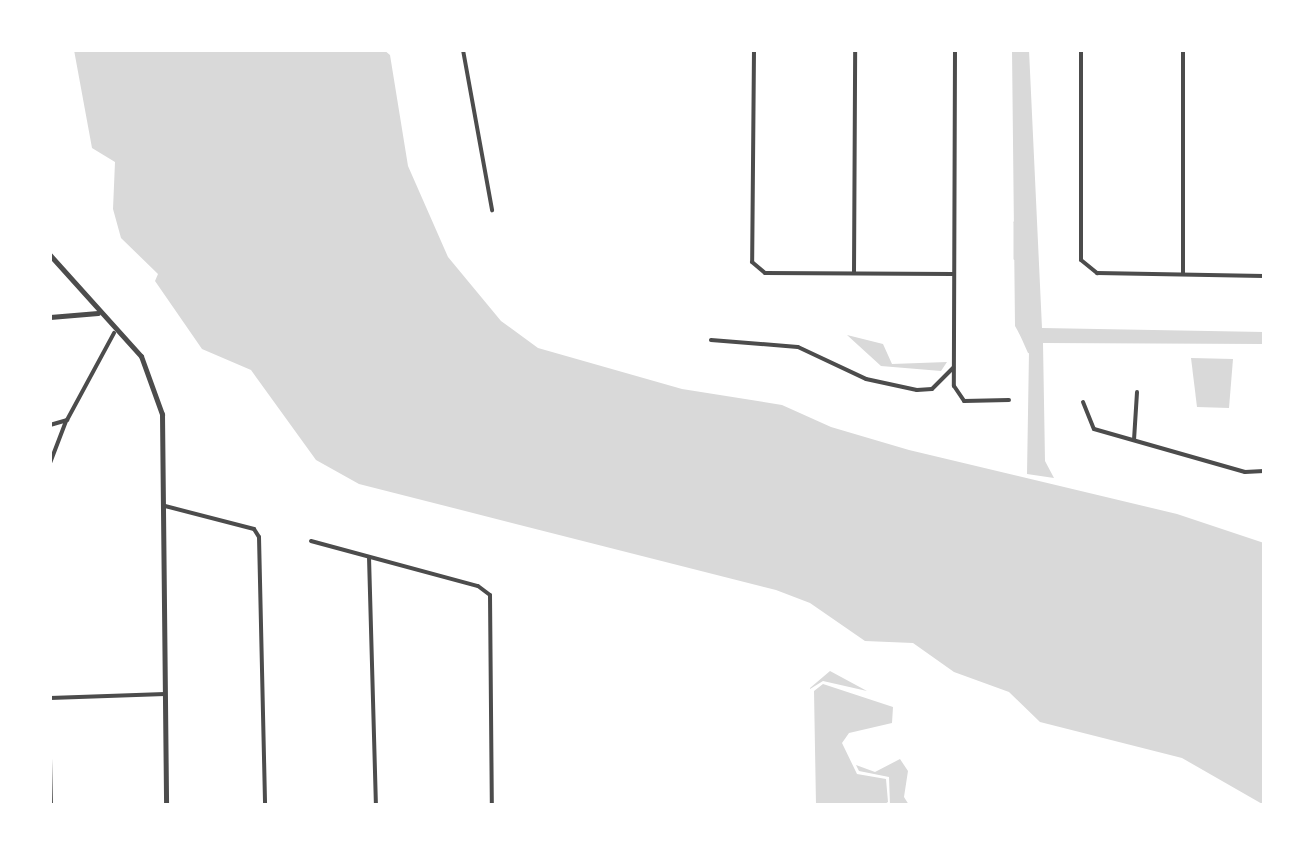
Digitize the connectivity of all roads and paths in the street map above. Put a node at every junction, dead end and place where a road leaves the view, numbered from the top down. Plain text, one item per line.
1 (463, 50) edge
2 (754, 50) edge
3 (855, 50) edge
4 (954, 50) edge
5 (1081, 50) edge
6 (1183, 50) edge
7 (492, 210) dead end
8 (50, 255) edge
9 (854, 273) junction
10 (1184, 273) junction
11 (954, 274) junction
12 (1264, 276) edge
13 (98, 313) junction
14 (50, 318) edge
15 (114, 333) junction
16 (710, 340) dead end
17 (953, 368) junction
18 (1137, 392) dead end
19 (1009, 400) dead end
20 (1083, 402) dead end
21 (67, 420) junction
22 (50, 425) edge
23 (1134, 440) junction
24 (50, 463) edge
25 (1264, 471) edge
26 (164, 505) junction
27 (311, 541) dead end
28 (369, 557) junction
29 (165, 694) junction
30 (50, 698) edge
31 (50, 758) edge
32 (51, 805) edge
33 (166, 805) edge
34 (265, 805) edge
35 (376, 805) edge
36 (492, 805) edge

1 - 7 street
2 - 9 street
3 - 9 street
4 - 11 street
5 - 10 street
6 - 10 street
8 - 13 street
9 - 11 street
10 - 12 street
11 - 17 street
13 - 14 street
13 - 15 street
15 - 21 street
15 - 26 street
16 - 17 street
17 - 19 street
18 - 23 street
20 - 23 street
21 - 22 street
21 - 24 street
23 - 25 street
26 - 29 street
26 - 34 street
27 - 28 street
28 - 35 street
28 - 36 street
29 - 30 street
29 - 33 street
31 - 32 street

